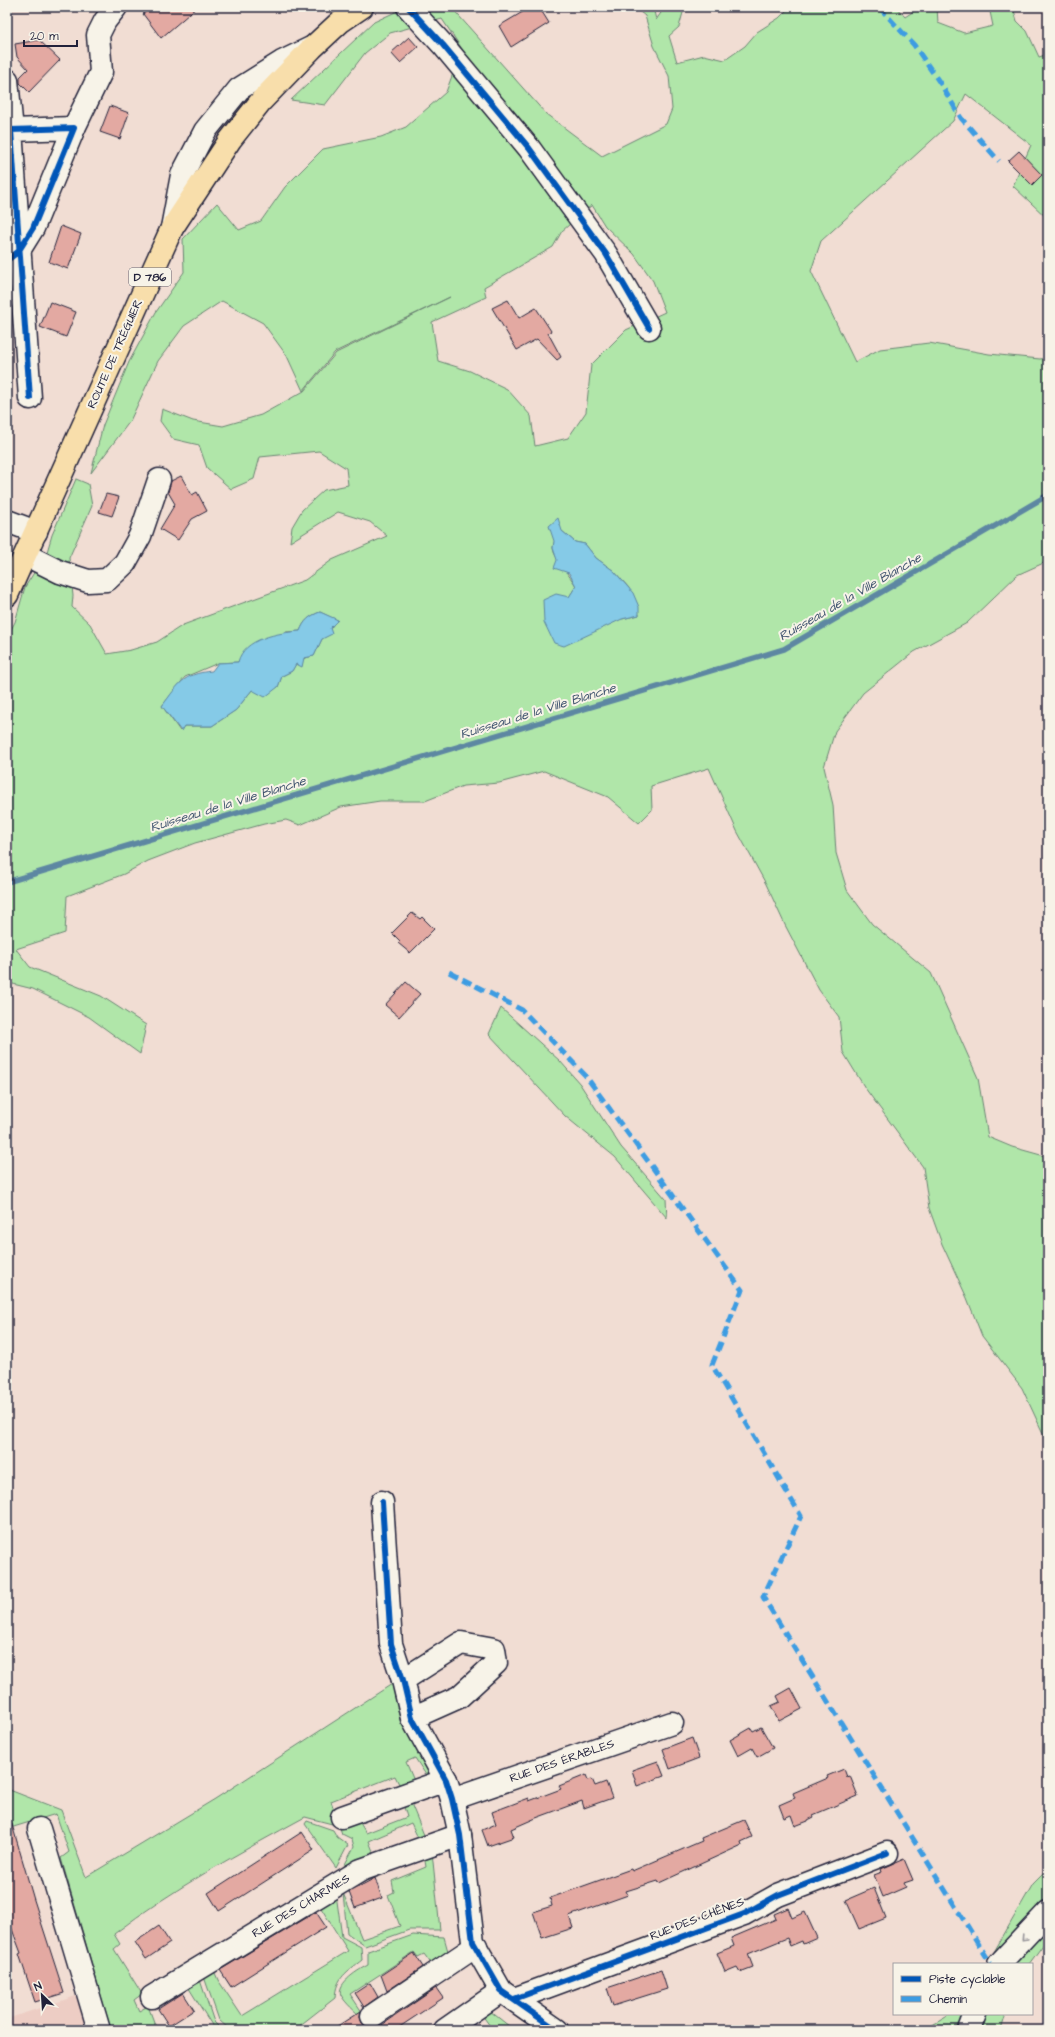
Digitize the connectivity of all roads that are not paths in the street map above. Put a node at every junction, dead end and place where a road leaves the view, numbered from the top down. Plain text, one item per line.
1 (116, 7) edge
2 (362, 7) edge
3 (408, 7) edge
4 (7, 80) edge
5 (74, 128) junction
6 (12, 130) junction
7 (13, 256) edge
8 (649, 328) dead end
9 (30, 398) dead end
10 (159, 480) dead end
11 (7, 521) edge
12 (36, 532) junction
13 (14, 572) edge
14 (382, 1502) dead end
15 (403, 1680) junction
16 (412, 1718) junction
17 (672, 1723) dead end
18 (449, 1790) junction
19 (342, 1817) dead end
20 (39, 1829) dead end
21 (460, 1835) junction
22 (887, 1854) dead end
23 (1048, 1912) edge
24 (476, 1946) junction
25 (1000, 1963) edge
26 (507, 1995) junction
27 (152, 1997) dead end
28 (975, 2015) edge
29 (372, 2016) dead end
30 (99, 2030) edge
31 (445, 2030) edge
32 (557, 2030) edge
33 (969, 2030) edge

1 - 5 street
2 - 12 main road, ROUTE DE TRÉGUIER / D 786
3 - 8 street
4 - 6 street
5 - 6 street
5 - 7 street
6 - 7 street
7 - 9 street
10 - 13 street
11 - 12 street
12 - 13 main road, ROUTE DE TRÉGUIER / D 786
14 - 15 street
15 - 16 street
15 - 16 street
16 - 18 street
17 - 18 street, RUE DES ÉRABLES
18 - 19 street, RUE DES ÉRABLES
18 - 21 street
20 - 30 street
21 - 24 street
21 - 27 street, RUE DES CHARMES
22 - 26 street, RUE DES CHÊNES
23 -> 25 street
24 - 26 street
24 - 29 street
26 - 31 street, RUE DES CHÊNES
26 - 32 street
28 - 33 street

